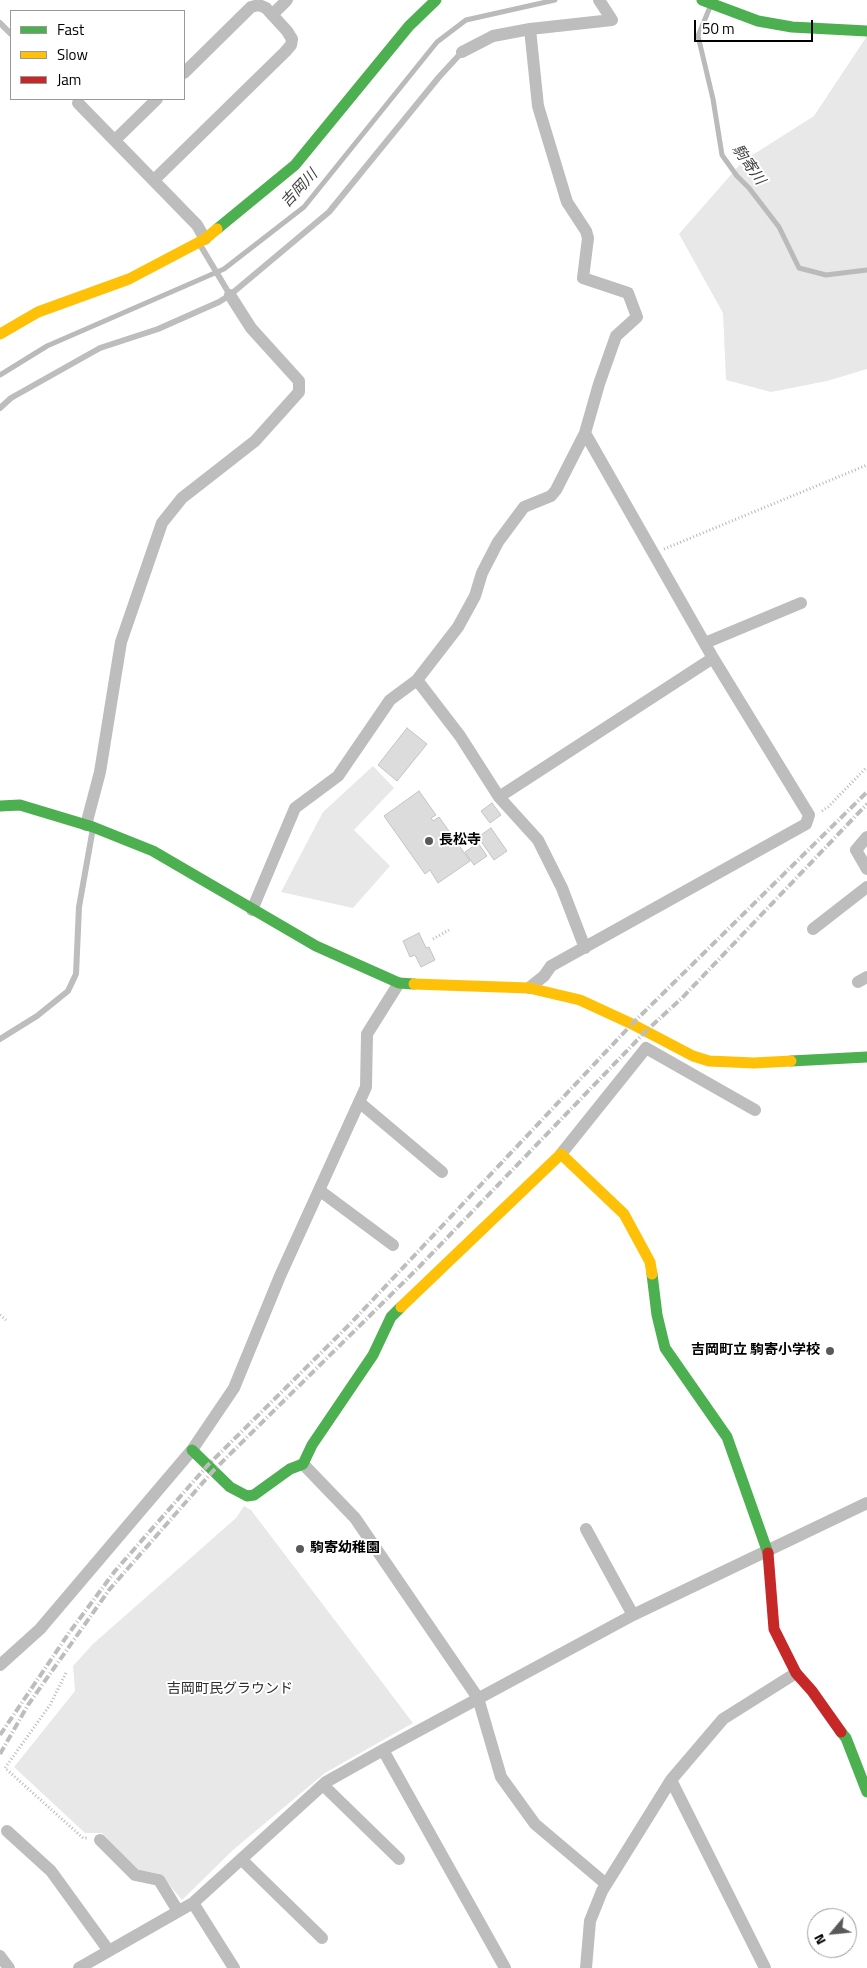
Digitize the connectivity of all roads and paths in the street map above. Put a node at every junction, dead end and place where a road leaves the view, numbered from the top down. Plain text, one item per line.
1 (287, 0) edge
2 (436, 0) edge
3 (599, 0) edge
4 (702, 0) edge
5 (272, 15) junction
6 (0, 23) edge
7 (530, 28) junction
8 (867, 31) edge
9 (10, 33) edge
10 (462, 52) joint
11 (185, 72) edge
12 (156, 100) edge
13 (76, 101) edge
14 (115, 140) junction
15 (154, 180) junction
16 (202, 241) junction
17 (228, 291) junction
18 (0, 334) edge
19 (0, 408) edge
20 (585, 433) junction
21 (867, 465) edge
22 (652, 554) junction
23 (801, 603) dead end
24 (705, 643) junction
25 (713, 658) junction
26 (417, 680) junction
27 (867, 766) edge
28 (499, 797) junction
29 (0, 806) edge
30 (807, 821) junction
31 (90, 826) junction
32 (867, 837) edge
33 (867, 869) edge
34 (867, 887) edge
35 (252, 910) junction
36 (814, 929) dead end
37 (448, 930) dead end
38 (433, 938) dead end
39 (585, 948) junction
40 (399, 983) junction
41 (529, 988) junction
42 (0, 1040) edge
43 (867, 1057) edge
44 (709, 1061) junction
45 (698, 1078) junction
46 (359, 1102) junction
47 (755, 1110) dead end
48 (561, 1154) junction
49 (442, 1172) dead end
50 (319, 1190) junction
51 (393, 1245) dead end
52 (0, 1315) edge
53 (6, 1320) dead end
54 (192, 1450) junction
55 (303, 1464) junction
56 (867, 1502) edge
57 (586, 1529) dead end
58 (768, 1551) junction
59 (633, 1615) junction
60 (0, 1665) edge
61 (66, 1672) dead end
62 (796, 1673) junction
63 (478, 1698) junction
64 (383, 1750) junction
65 (671, 1780) junction
66 (323, 1785) junction
67 (867, 1792) edge
68 (7, 1831) dead end
69 (100, 1840) joint
70 (241, 1859) junction
71 (398, 1859) dead end
72 (606, 1884) junction
73 (193, 1903) junction
74 (178, 1912) junction
75 (322, 1938) dead end
76 (109, 1952) junction
77 (0, 1956) edge
78 (10, 1968) edge
79 (79, 1968) edge
80 (234, 1968) edge
81 (505, 1968) edge
82 (586, 1968) edge
83 (765, 1968) edge

1 - 5 street
2 - 16 street
3 - 7 street
4 - 8 street
5 - 11 street
5 - 15 street
6 - 9 lane
7 - 10 street
7 - 20 street
10 - 17 lane
12 - 14 street
13 - 14 street
14 - 15 street
15 - 16 street
16 - 17 lane
16 - 18 street
17 - 19 lane
17 - 31 street
20 - 22 street
20 - 26 street
21 - 22 path
22 - 24 street
23 - 24 street
24 - 25 street
25 - 28 street
25 - 30 street
26 - 28 street
26 - 35 street
27 - 30 path
28 - 39 street
29 - 31 street
30 - 39 street
31 - 35 street
31 - 42 lane
32 - 33 street
34 - 36 street
35 - 40 street
37 - 38 path
39 - 41 street
40 - 41 street
40 - 46 street
41 - 44 street
43 - 44 street
44 - 45 street
45 - 47 street
45 - 48 street
46 - 49 street
46 - 50 street
48 - 55 street
48 - 58 street
50 - 51 street
50 - 54 street
52 - 53 path
54 - 55 street
54 - 60 street
55 - 63 street
56 - 58 street
57 - 59 street
58 - 59 street
58 - 62 street
59 - 63 street
61 - 69 path
62 - 65 street
62 - 67 street
63 - 64 street
63 - 72 street
64 - 66 street
64 - 81 street
65 - 72 street
65 - 83 street
66 - 70 street
66 - 71 street
68 - 76 street
69 - 74 street
70 - 73 street
70 - 75 street
72 - 82 street
73 - 74 street
73 - 80 street
74 - 76 street
76 - 79 street
77 - 78 street

